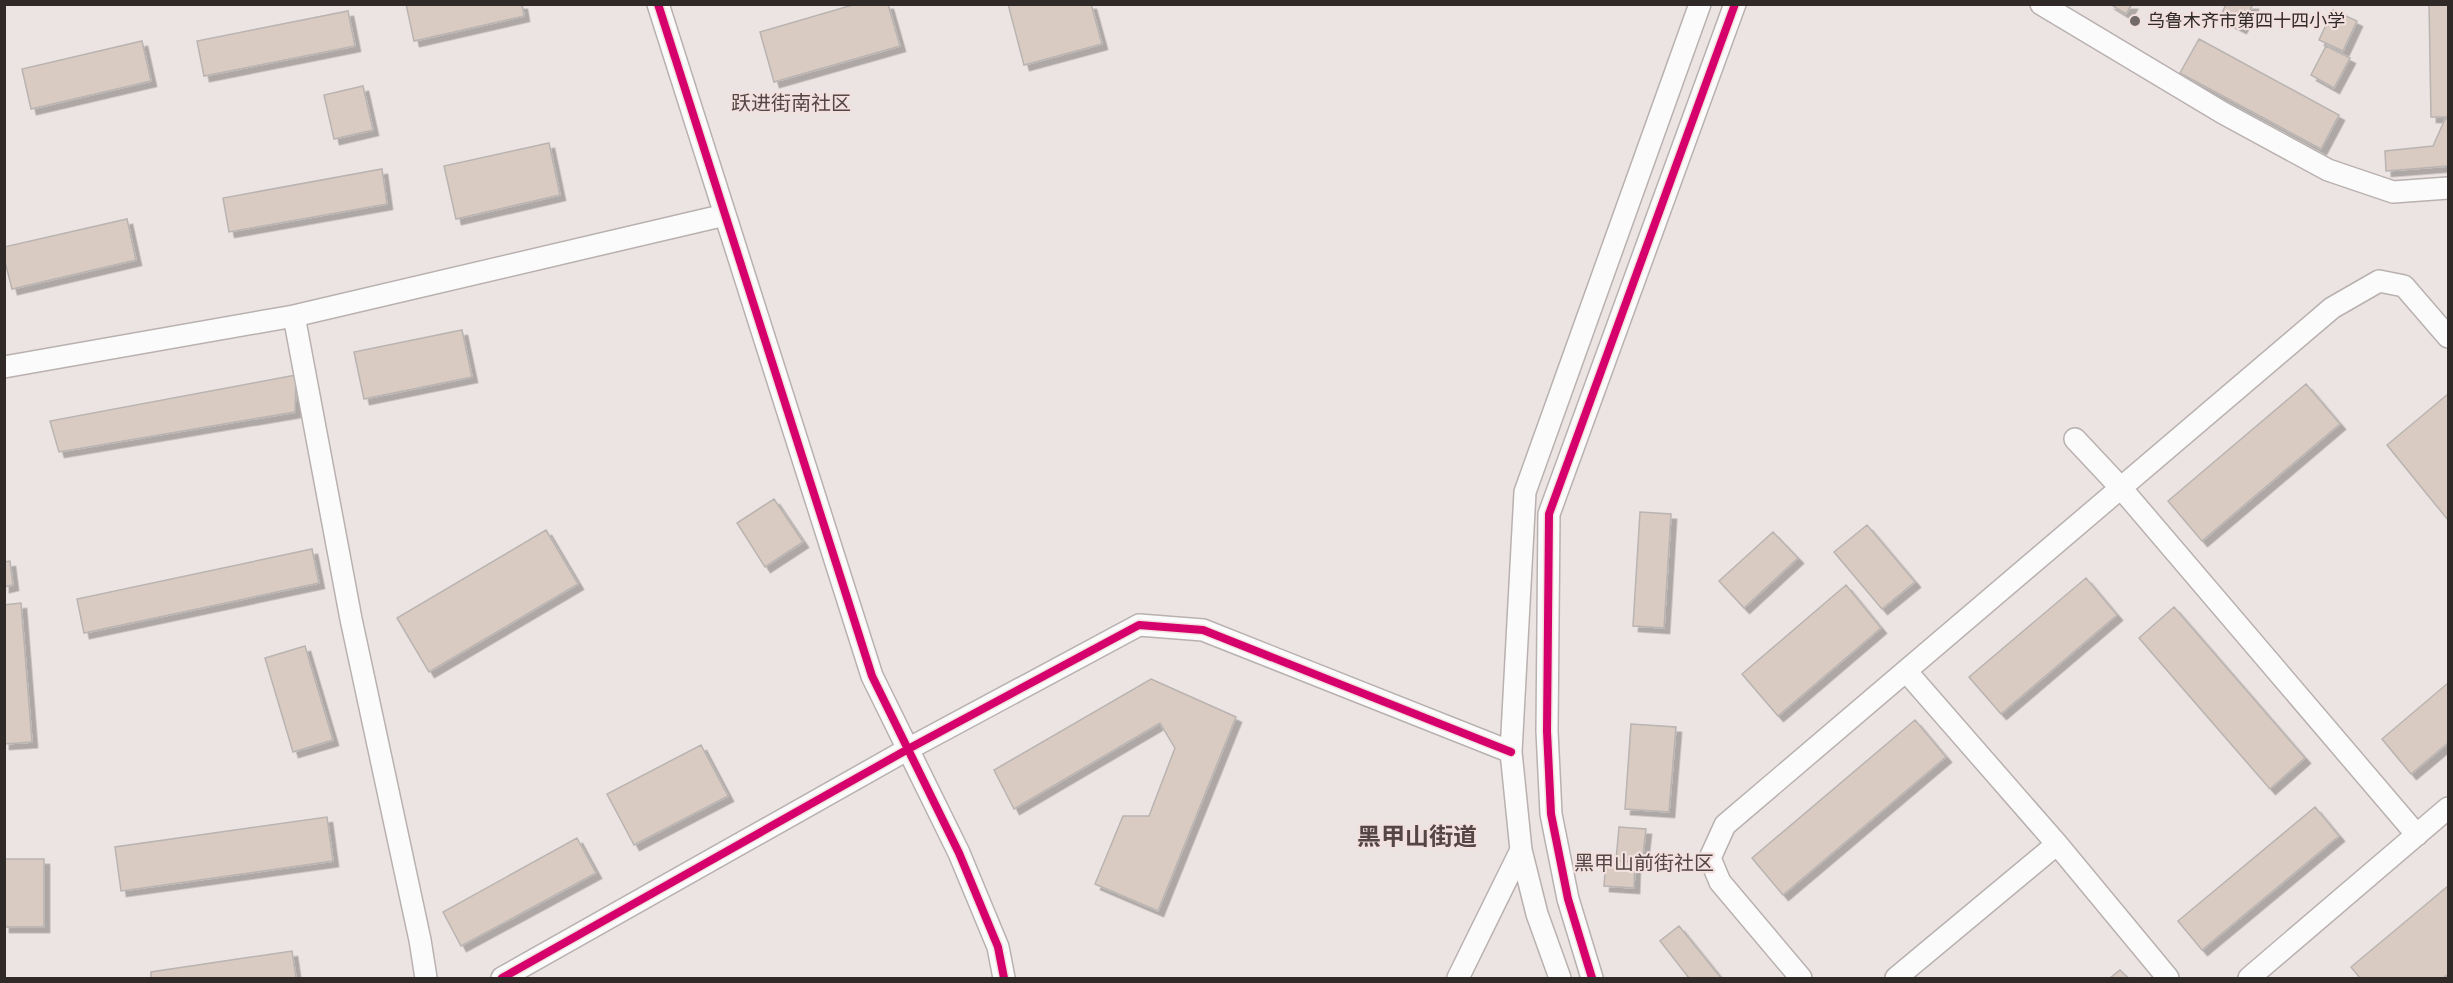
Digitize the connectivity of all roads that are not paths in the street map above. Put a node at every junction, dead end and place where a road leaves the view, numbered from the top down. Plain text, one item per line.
1 (658, 4) edge
2 (1700, 4) edge
3 (1735, 4) edge
4 (2041, 4) edge
5 (2448, 188) edge
6 (725, 215) junction
7 (294, 316) junction
8 (2448, 337) edge
9 (4, 367) edge
10 (2075, 439) dead end
11 (2121, 488) junction
12 (1906, 671) junction
13 (909, 748) junction
14 (1511, 752) junction
15 (2448, 808) edge
16 (2417, 835) junction
17 (2057, 844) junction
18 (1521, 850) junction
19 (426, 978) edge
20 (502, 978) edge
21 (1004, 978) edge
22 (1458, 978) edge
23 (1560, 978) edge
24 (1592, 978) edge
25 (1801, 978) edge
26 (1896, 978) edge
27 (2168, 978) edge
28 (2249, 978) edge

1 - 6 street
2 - 14 street
3 - 24 street
4 - 5 street
6 - 7 street
6 - 13 street
7 - 9 street
7 - 19 street
8 - 11 street
10 - 11 street
11 - 12 street
11 - 16 street
12 - 17 street
12 - 25 street
13 - 14 street
13 - 20 street
13 - 21 street
14 - 18 street
15 - 16 street
16 - 28 street
17 - 26 street
17 - 27 street
18 - 22 street
18 - 23 street

